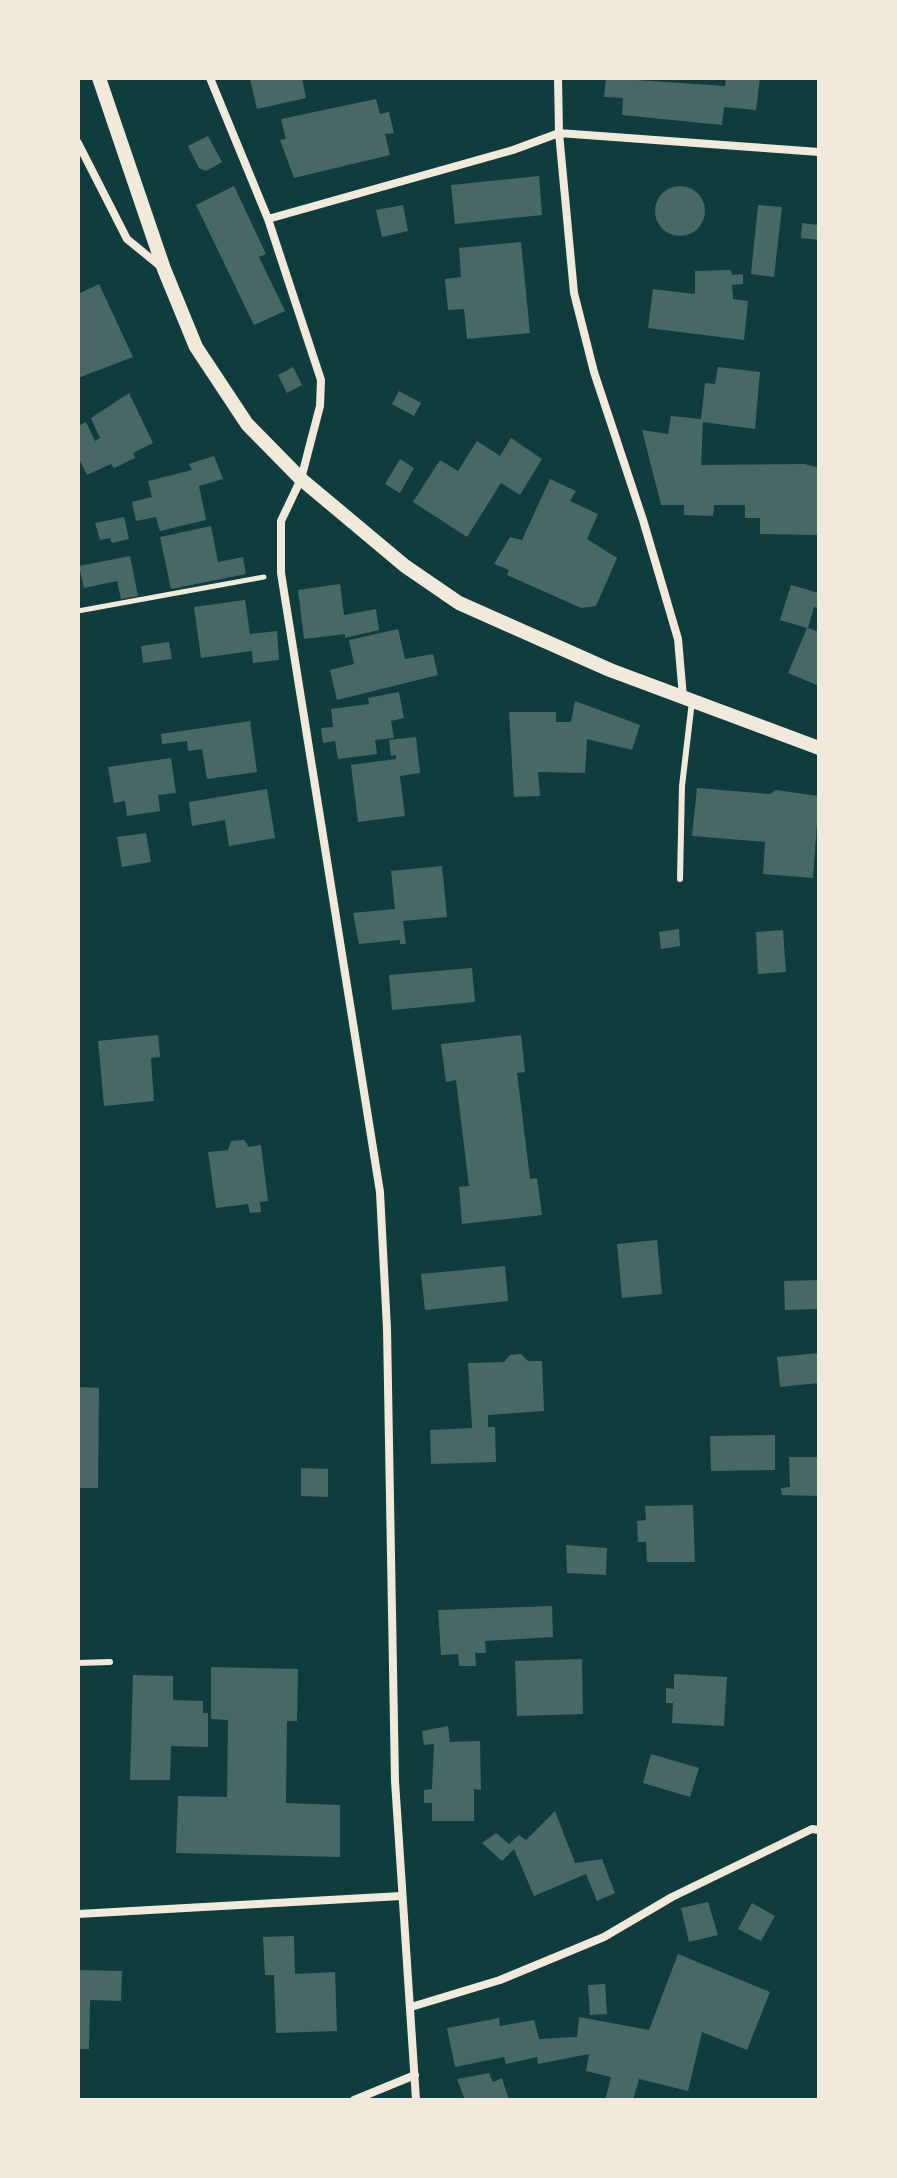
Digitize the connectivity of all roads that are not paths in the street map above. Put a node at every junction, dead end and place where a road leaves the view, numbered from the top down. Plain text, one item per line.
1 (99, 78) edge
2 (210, 78) edge
3 (558, 78) edge
4 (559, 133) junction
5 (78, 143) edge
6 (819, 152) edge
7 (268, 219) junction
8 (164, 269) junction
9 (301, 479) junction
10 (688, 699) junction
11 (819, 748) edge
12 (680, 879) dead end
13 (110, 1662) dead end
14 (78, 1663) edge
15 (819, 1830) edge
16 (401, 1896) junction
17 (78, 1914) edge
18 (411, 2007) junction
19 (415, 2075) junction
20 (354, 2100) edge
21 (416, 2100) edge

1 - 8 street
2 - 7 street
3 - 4 street
4 - 6 street
4 - 7 street
4 - 10 street
5 - 8 street
7 - 9 street
8 - 9 street
9 - 10 street
9 - 16 street
10 - 11 street
10 - 12 lane
13 - 14 lane
15 - 18 street
16 - 17 street
16 - 18 street
18 - 19 street
19 - 20 street
19 - 21 street

